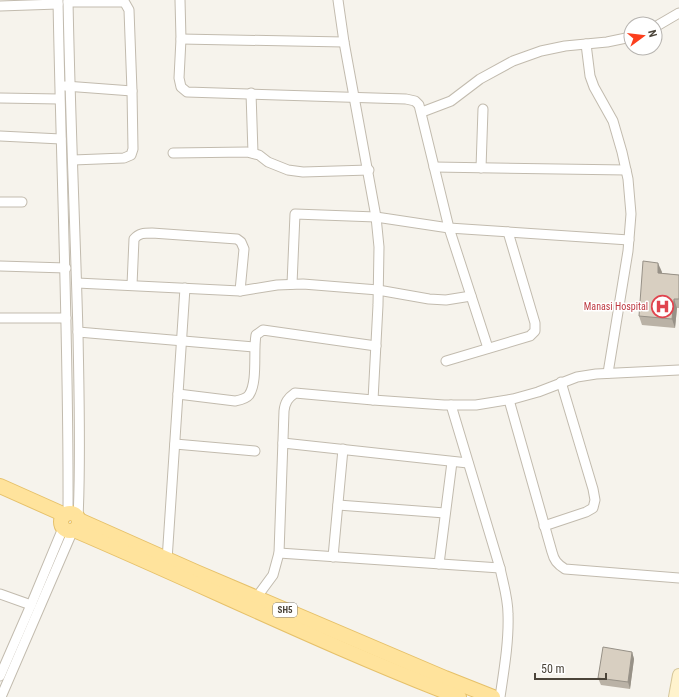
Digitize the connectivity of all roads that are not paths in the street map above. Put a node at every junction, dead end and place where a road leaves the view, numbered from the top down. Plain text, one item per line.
1 (180, 0) edge
2 (338, 0) edge
3 (68, 1) edge
4 (58, 2) edge
5 (0, 6) edge
6 (679, 14) edge
7 (663, 23) edge
8 (623, 38) edge
9 (181, 39) junction
10 (344, 42) junction
11 (586, 44) junction
12 (59, 85) junction
13 (70, 86) junction
14 (132, 91) junction
15 (251, 93) junction
16 (0, 98) edge
17 (354, 98) junction
18 (60, 99) junction
19 (483, 109) dead end
20 (422, 112) junction
21 (0, 136) edge
22 (61, 139) junction
23 (173, 153) dead end
24 (253, 153) junction
25 (73, 160) junction
26 (434, 167) junction
27 (481, 168) junction
28 (369, 170) junction
29 (626, 170) junction
30 (0, 202) edge
31 (22, 202) dead end
32 (376, 217) junction
33 (449, 228) junction
34 (508, 232) junction
35 (629, 240) junction
36 (0, 266) edge
37 (66, 268) junction
38 (77, 283) junction
39 (292, 284) junction
40 (132, 285) junction
41 (184, 288) junction
42 (378, 290) junction
43 (240, 291) junction
44 (471, 296) junction
45 (0, 318) edge
46 (66, 318) junction
47 (78, 332) junction
48 (181, 340) junction
49 (376, 346) junction
50 (254, 347) junction
51 (488, 348) junction
52 (446, 361) dead end
53 (679, 370) edge
54 (608, 373) junction
55 (560, 382) junction
56 (178, 394) junction
57 (373, 400) junction
58 (509, 400) junction
59 (451, 405) junction
60 (282, 443) junction
61 (175, 444) junction
62 (343, 449) junction
63 (255, 451) dead end
64 (452, 462) junction
65 (468, 463) junction
66 (0, 486) edge
67 (0, 496) edge
68 (338, 505) junction
69 (445, 513) junction
70 (70, 522) junction
71 (544, 526) junction
72 (279, 553) junction
73 (333, 557) junction
74 (168, 560) junction
75 (439, 564) junction
76 (500, 568) junction
77 (679, 578) edge
78 (0, 594) edge
79 (256, 598) junction
80 (31, 605) junction
81 (1, 672) edge
82 (679, 675) edge
83 (1, 697) edge
84 (459, 697) edge
85 (493, 697) edge
86 (500, 697) edge
87 (675, 697) edge

1 - 9 street
2 - 10 street
3 - 13 street
3 - 14 street
4 - 5 street
4 - 12 street
6 - 7 street
8 - 11 street
9 - 10 street
9 - 15 street
10 - 17 street
11 - 20 street
11 - 29 street
12 - 13 street
12 - 18 street
13 - 14 street
13 - 25 street
14 - 25 street
15 - 17 street
15 - 24 street
16 - 18 street
17 - 20 street
17 - 28 street
18 - 22 street
19 - 27 street
20 - 26 street
21 - 22 street
22 - 37 street
23 - 24 street
24 - 28 street
25 - 38 street
26 - 27 street
26 - 33 street
27 - 29 street
28 - 32 street
29 - 35 street
30 - 31 street
32 - 33 street
32 - 39 street
32 - 42 street
33 - 34 street
33 - 44 street
34 - 35 street
34 - 51 street
35 - 54 street
36 - 37 street
37 - 46 street
38 - 40 street
38 - 47 street
39 - 42 street
39 - 43 street
40 - 41 street
40 - 43 street
41 - 43 street
41 - 48 street
42 - 44 street
42 - 49 street
44 - 51 street
45 - 46 street
46 - 70 street
47 - 48 street
47 - 70 street
48 - 50 street
48 - 56 street
49 - 50 street
49 - 57 street
50 - 56 street
51 - 52 street
53 - 54 street
54 - 55 street
55 - 58 street
55 - 71 street
56 - 61 street
57 - 59 street
57 - 60 street
58 - 59 street
58 - 71 street
59 - 65 street
60 - 62 street
60 - 72 street
61 - 63 street
61 - 74 street
62 - 64 street
62 - 68 street
64 - 65 street
64 - 69 street
65 - 76 street
66 - 70 main road, SH5
67 - 70 main road, SH5
68 - 69 street
68 - 73 street
69 - 75 street
70 - 74 main road, SH5
70 - 80 street
70 - 83 street
70 - 84 main road, SH5
71 - 77 street
72 - 73 street
72 - 79 street
73 - 75 street
74 - 79 main road, SH5
75 - 76 street
76 - 86 street
78 - 80 street
79 - 85 main road, SH5
80 - 81 street
82 - 87 main road

